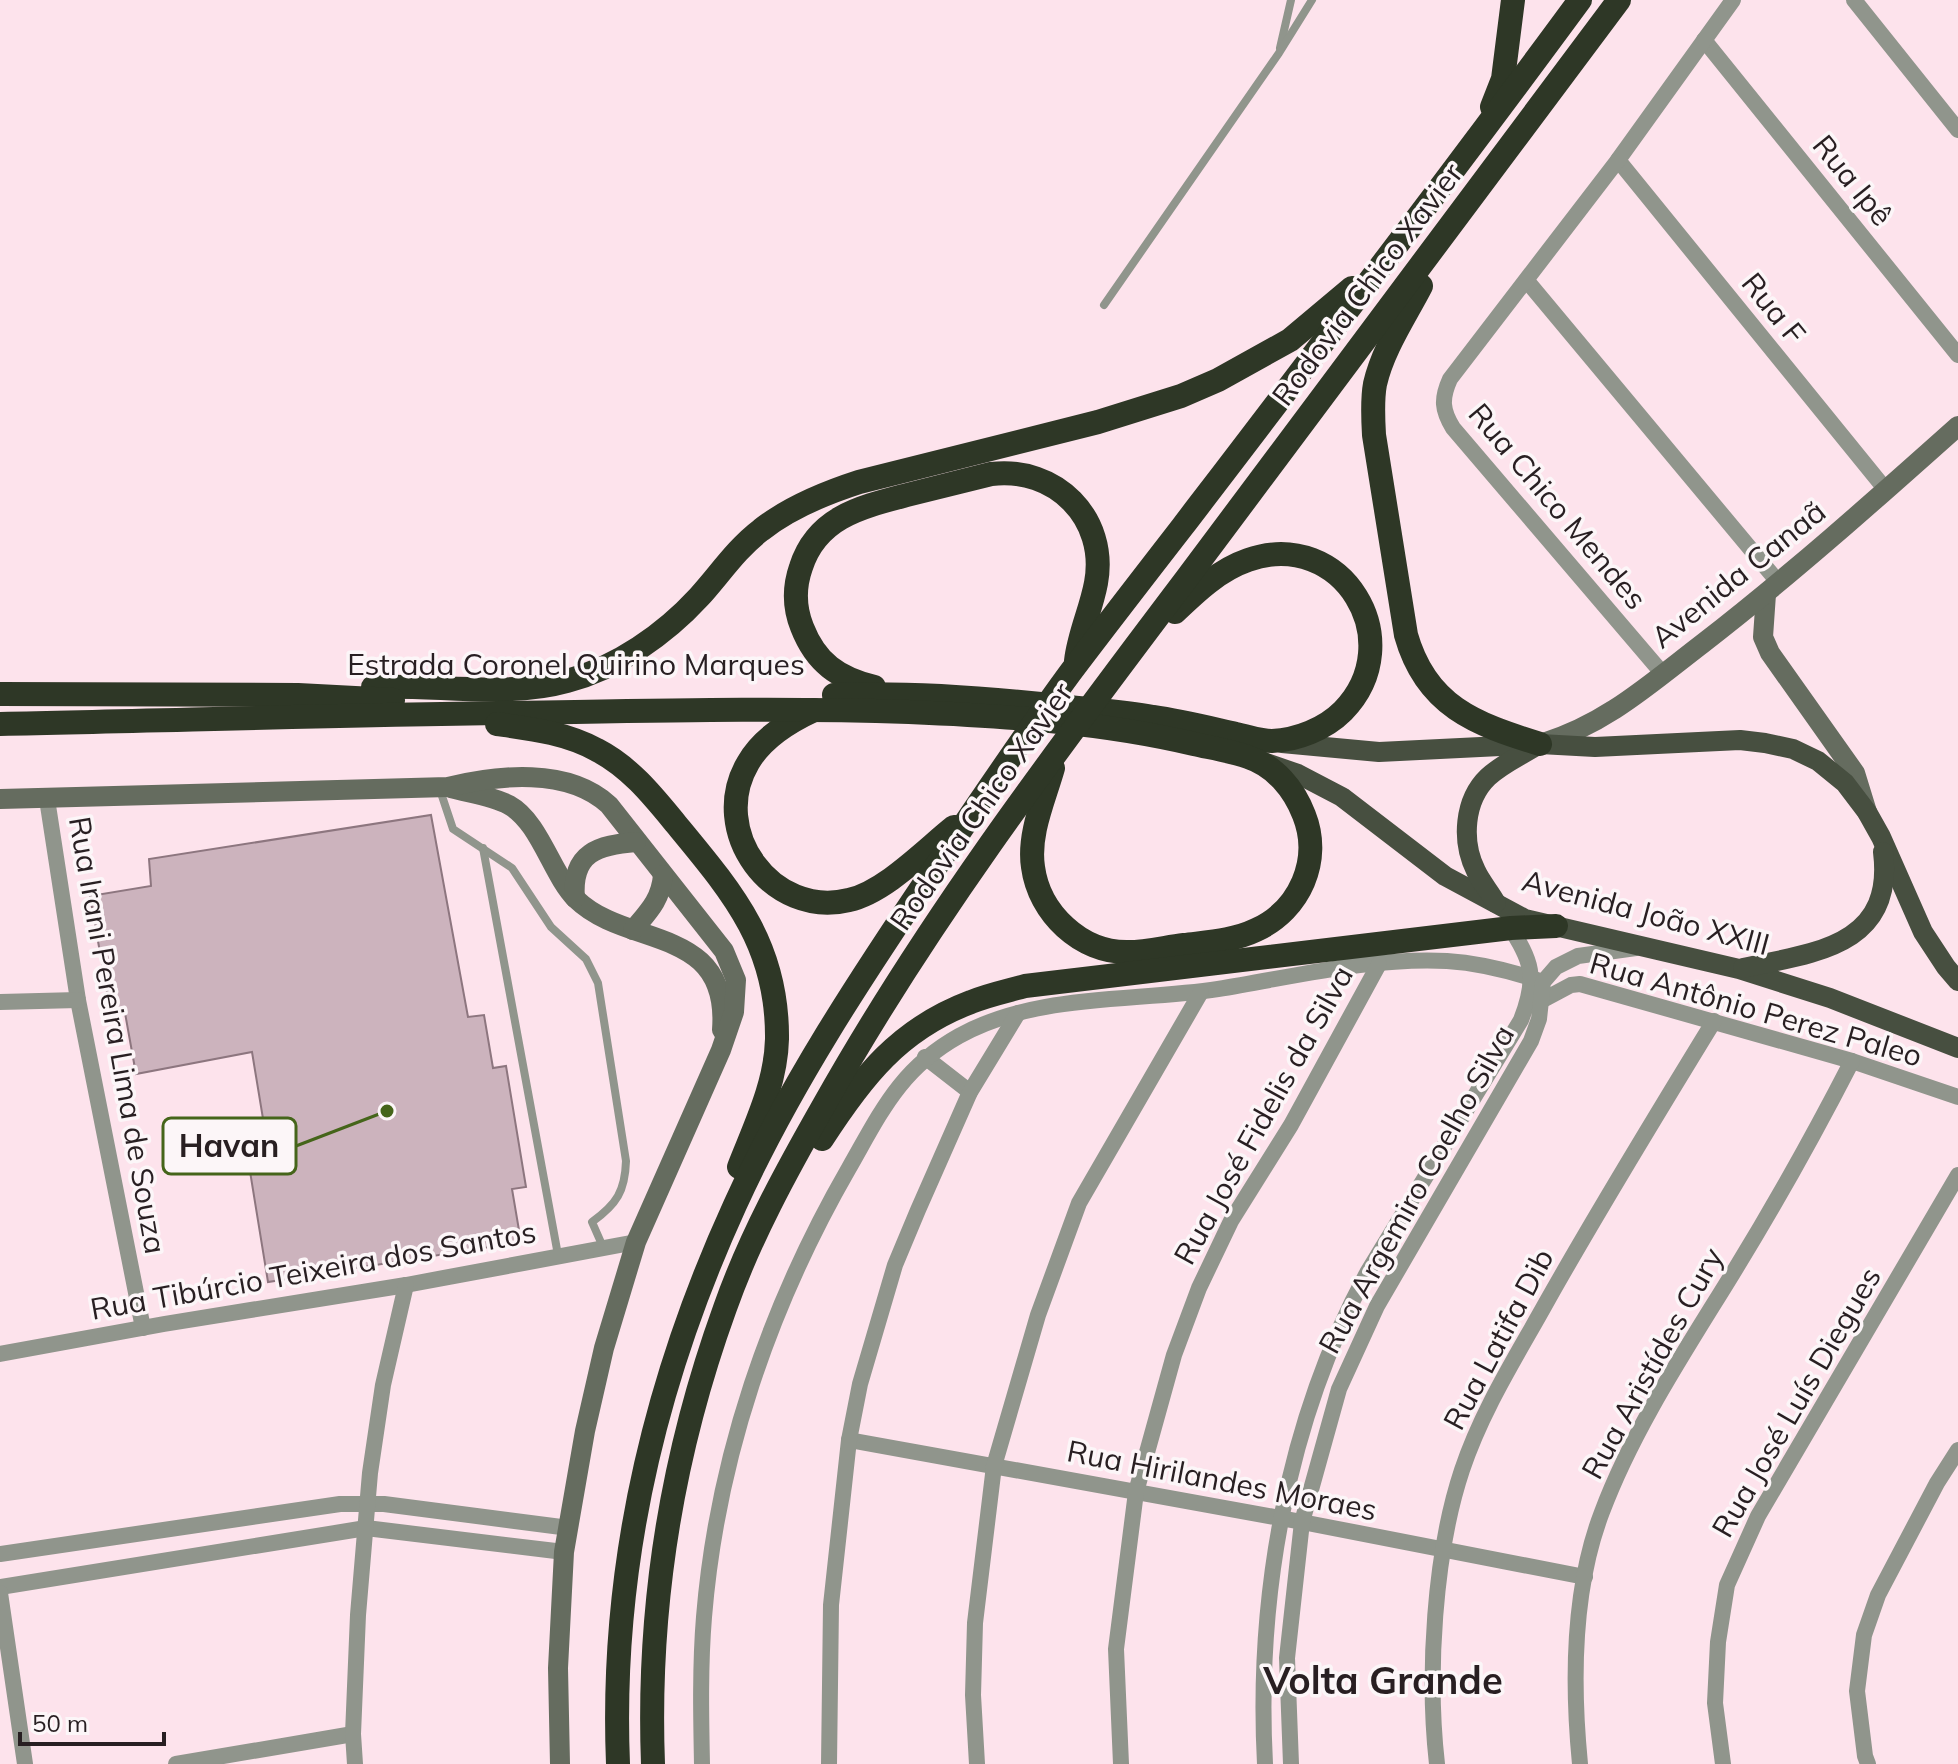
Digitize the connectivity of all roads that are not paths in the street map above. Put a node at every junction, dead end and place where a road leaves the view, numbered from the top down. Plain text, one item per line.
1 (1291, 0) edge
2 (1312, 0) edge
3 (1513, 0) edge
4 (1580, 0) edge
5 (1619, 0) edge
6 (1733, 0) edge
7 (1854, 0) edge
8 (1704, 40) junction
9 (1279, 53) junction
10 (1958, 130) edge
11 (1482, 134) junction
12 (1618, 160) junction
13 (1452, 224) junction
14 (1410, 230) junction
15 (1527, 281) junction
16 (1104, 305) dead end
17 (1958, 355) edge
18 (1958, 426) edge
19 (1886, 490) junction
20 (1773, 588) junction
21 (1129, 654) junction
22 (1073, 670) junction
23 (1663, 674) junction
24 (904, 692) junction
25 (0, 694) edge
26 (331, 697) junction
27 (816, 709) junction
28 (432, 713) junction
29 (0, 724) edge
30 (1148, 724) junction
31 (1270, 741) junction
32 (1540, 744) junction
33 (1061, 747) junction
34 (1251, 757) junction
35 (444, 788) junction
36 (0, 799) edge
37 (47, 799) junction
38 (975, 810) junction
39 (1867, 812) junction
40 (1881, 837) junction
41 (636, 842) junction
42 (483, 848) junction
43 (663, 875) junction
44 (575, 898) junction
45 (1498, 905) junction
46 (1556, 926) junction
47 (1511, 928) junction
48 (633, 930) junction
49 (1639, 947) junction
50 (1379, 964) junction
51 (1739, 969) junction
52 (1537, 980) junction
53 (1958, 981) edge
54 (1201, 992) junction
55 (78, 1000) junction
56 (1535, 1000) junction
57 (0, 1002) edge
58 (1018, 1013) junction
59 (1714, 1021) junction
60 (1958, 1048) edge
61 (721, 1050) junction
62 (925, 1057) junction
63 (1852, 1061) junction
64 (970, 1092) junction
65 (1958, 1097) edge
66 (1958, 1175) edge
67 (636, 1242) junction
68 (603, 1247) junction
69 (558, 1255) junction
70 (709, 1267) junction
71 (406, 1285) junction
72 (725, 1307) junction
73 (143, 1328) junction
74 (0, 1354) edge
75 (849, 1440) junction
76 (1958, 1450) edge
77 (994, 1466) junction
78 (1136, 1492) junction
79 (369, 1505) junction
80 (1279, 1519) junction
81 (1302, 1522) junction
82 (366, 1528) junction
83 (569, 1528) junction
84 (1444, 1550) junction
85 (564, 1552) junction
86 (0, 1554) edge
87 (1585, 1577) junction
88 (0, 1590) edge
89 (353, 1734) junction
90 (206, 1762) edge
91 (25, 1764) edge
92 (176, 1764) edge
93 (355, 1764) edge
94 (560, 1764) edge
95 (618, 1764) edge
96 (653, 1764) edge
97 (702, 1764) edge
98 (829, 1764) edge
99 (977, 1764) edge
100 (1121, 1764) edge
101 (1265, 1764) edge
102 (1291, 1764) edge
103 (1437, 1764) edge
104 (1580, 1764) edge
105 (1723, 1764) edge
106 (1868, 1764) edge

1 - 9 lane
2 - 9 lane
3 - 11 highway
4 - 11 highway, Rodovia Chico Xavier
5 - 13 highway, Rodovia Chico Xavier
6 - 8 street
7 - 10 street
8 - 12 street
8 - 17 street, Rua Ipê
9 - 16 lane
11 - 14 highway, Rodovia Chico Xavier
12 - 15 street
12 - 19 street, Rua F
13 - 21 highway, Rodovia Chico Xavier
13 - 32 highway
14 - 22 highway, Rodovia Chico Xavier
14 - 26 highway
15 - 20 street
15 - 23 street, Rua Chico Mendes
18 - 19 street, Avenida Canaã
19 - 20 street, Avenida Canaã
20 - 23 street, Avenida Canaã
20 - 39 street
21 - 31 highway
21 - 33 highway, Rodovia Chico Xavier
22 - 24 highway
22 - 38 highway, Rodovia Chico Xavier
23 - 32 street, Avenida Canaã
24 - 26 highway, Estrada Coronel Quirino Marques
24 - 30 highway, Estrada Coronel Quirino Marques
25 - 26 highway, Estrada Coronel Quirino Marques
27 - 28 highway, Estrada Coronel Quirino Marques
27 - 30 highway, Estrada Coronel Quirino Marques
27 - 38 highway
28 - 29 highway, Estrada Coronel Quirino Marques
28 - 70 highway
30 - 31 highway
30 - 34 highway
31 - 32 main road
32 - 39 main road
32 - 45 main road
33 - 34 highway
33 - 72 highway, Rodovia Chico Xavier
34 - 45 main road, Avenida João XXIII
35 - 37 street
35 - 41 street
35 - 42 lane
35 - 44 street
36 - 37 street
37 - 55 street, Rua Irani Pereira Lima de Souza
38 - 70 highway, Rodovia Chico Xavier
39 - 40 main road
40 - 51 main road
40 - 53 main road
41 - 43 street
41 - 44 street
42 - 68 lane
42 - 69 lane
43 - 48 street
43 - 61 street
44 - 48 street
45 - 46 main road, Avenida João XXIII
45 - 47 street, Rua Argemiro Coelho Silva
46 - 47 highway
46 - 49 main road, Avenida João XXIII
47 - 52 street, Rua Argemiro Coelho Silva
47 - 72 highway
48 - 61 street
49 - 51 main road, Avenida João XXIII
49 - 52 street
50 - 52 street
50 - 54 street
50 - 78 street, Rua José Fidelis da Silva
51 - 60 main road, Avenida João XXIII
52 - 56 street, Rua Argemiro Coelho Silva
54 - 58 street
54 - 77 street
55 - 57 street
55 - 73 street, Rua Irani Pereira Lima de Souza
56 - 59 street, Rua Antônio Perez Paleo
56 - 80 street, Rua Argemiro Coelho Silva
56 - 81 street, Rua Argemiro Coelho Silva
58 - 62 street
58 - 64 street
59 - 63 street, Rua Antônio Perez Paleo
59 - 84 street, Rua Latifa Dib
61 - 67 street
62 - 64 street
62 - 97 street
63 - 65 street, Rua Antônio Perez Paleo
63 - 87 street, Rua Aristídes Cury
64 - 75 street
66 - 105 street, Rua José Luís Diegues
67 - 68 street, Rua Tibúrcio Teixeira dos Santos
67 - 83 street
68 - 69 street, Rua Tibúrcio Teixeira dos Santos
69 - 71 street, Rua Tibúrcio Teixeira dos Santos
70 - 95 highway, Rodovia Chico Xavier
71 - 73 street, Rua Tibúrcio Teixeira dos Santos
71 - 79 street
72 - 96 highway, Rodovia Chico Xavier
73 - 74 street, Rua Tibúrcio Teixeira dos Santos
75 - 77 street, Rua Hirilandes Moraes
75 - 98 street
76 - 106 street
77 - 78 street, Rua Hirilandes Moraes
77 - 99 street
78 - 80 street, Rua Hirilandes Moraes
78 - 100 street, Rua José Fidelis da Silva
79 - 82 street
79 - 83 street
79 - 86 street
80 - 81 street, Rua Hirilandes Moraes
80 - 101 street, Rua Argemiro Coelho Silva
81 - 84 street, Rua Hirilandes Moraes
81 - 102 street, Rua Argemiro Coelho Silva
82 - 85 street
82 - 88 street
82 - 89 street
83 - 85 street
84 - 87 street, Rua Hirilandes Moraes
84 - 103 street, Rua Latifa Dib
85 - 94 street
87 - 104 street, Rua Aristídes Cury
88 - 91 street
89 - 90 street
89 - 93 street
90 - 92 street

